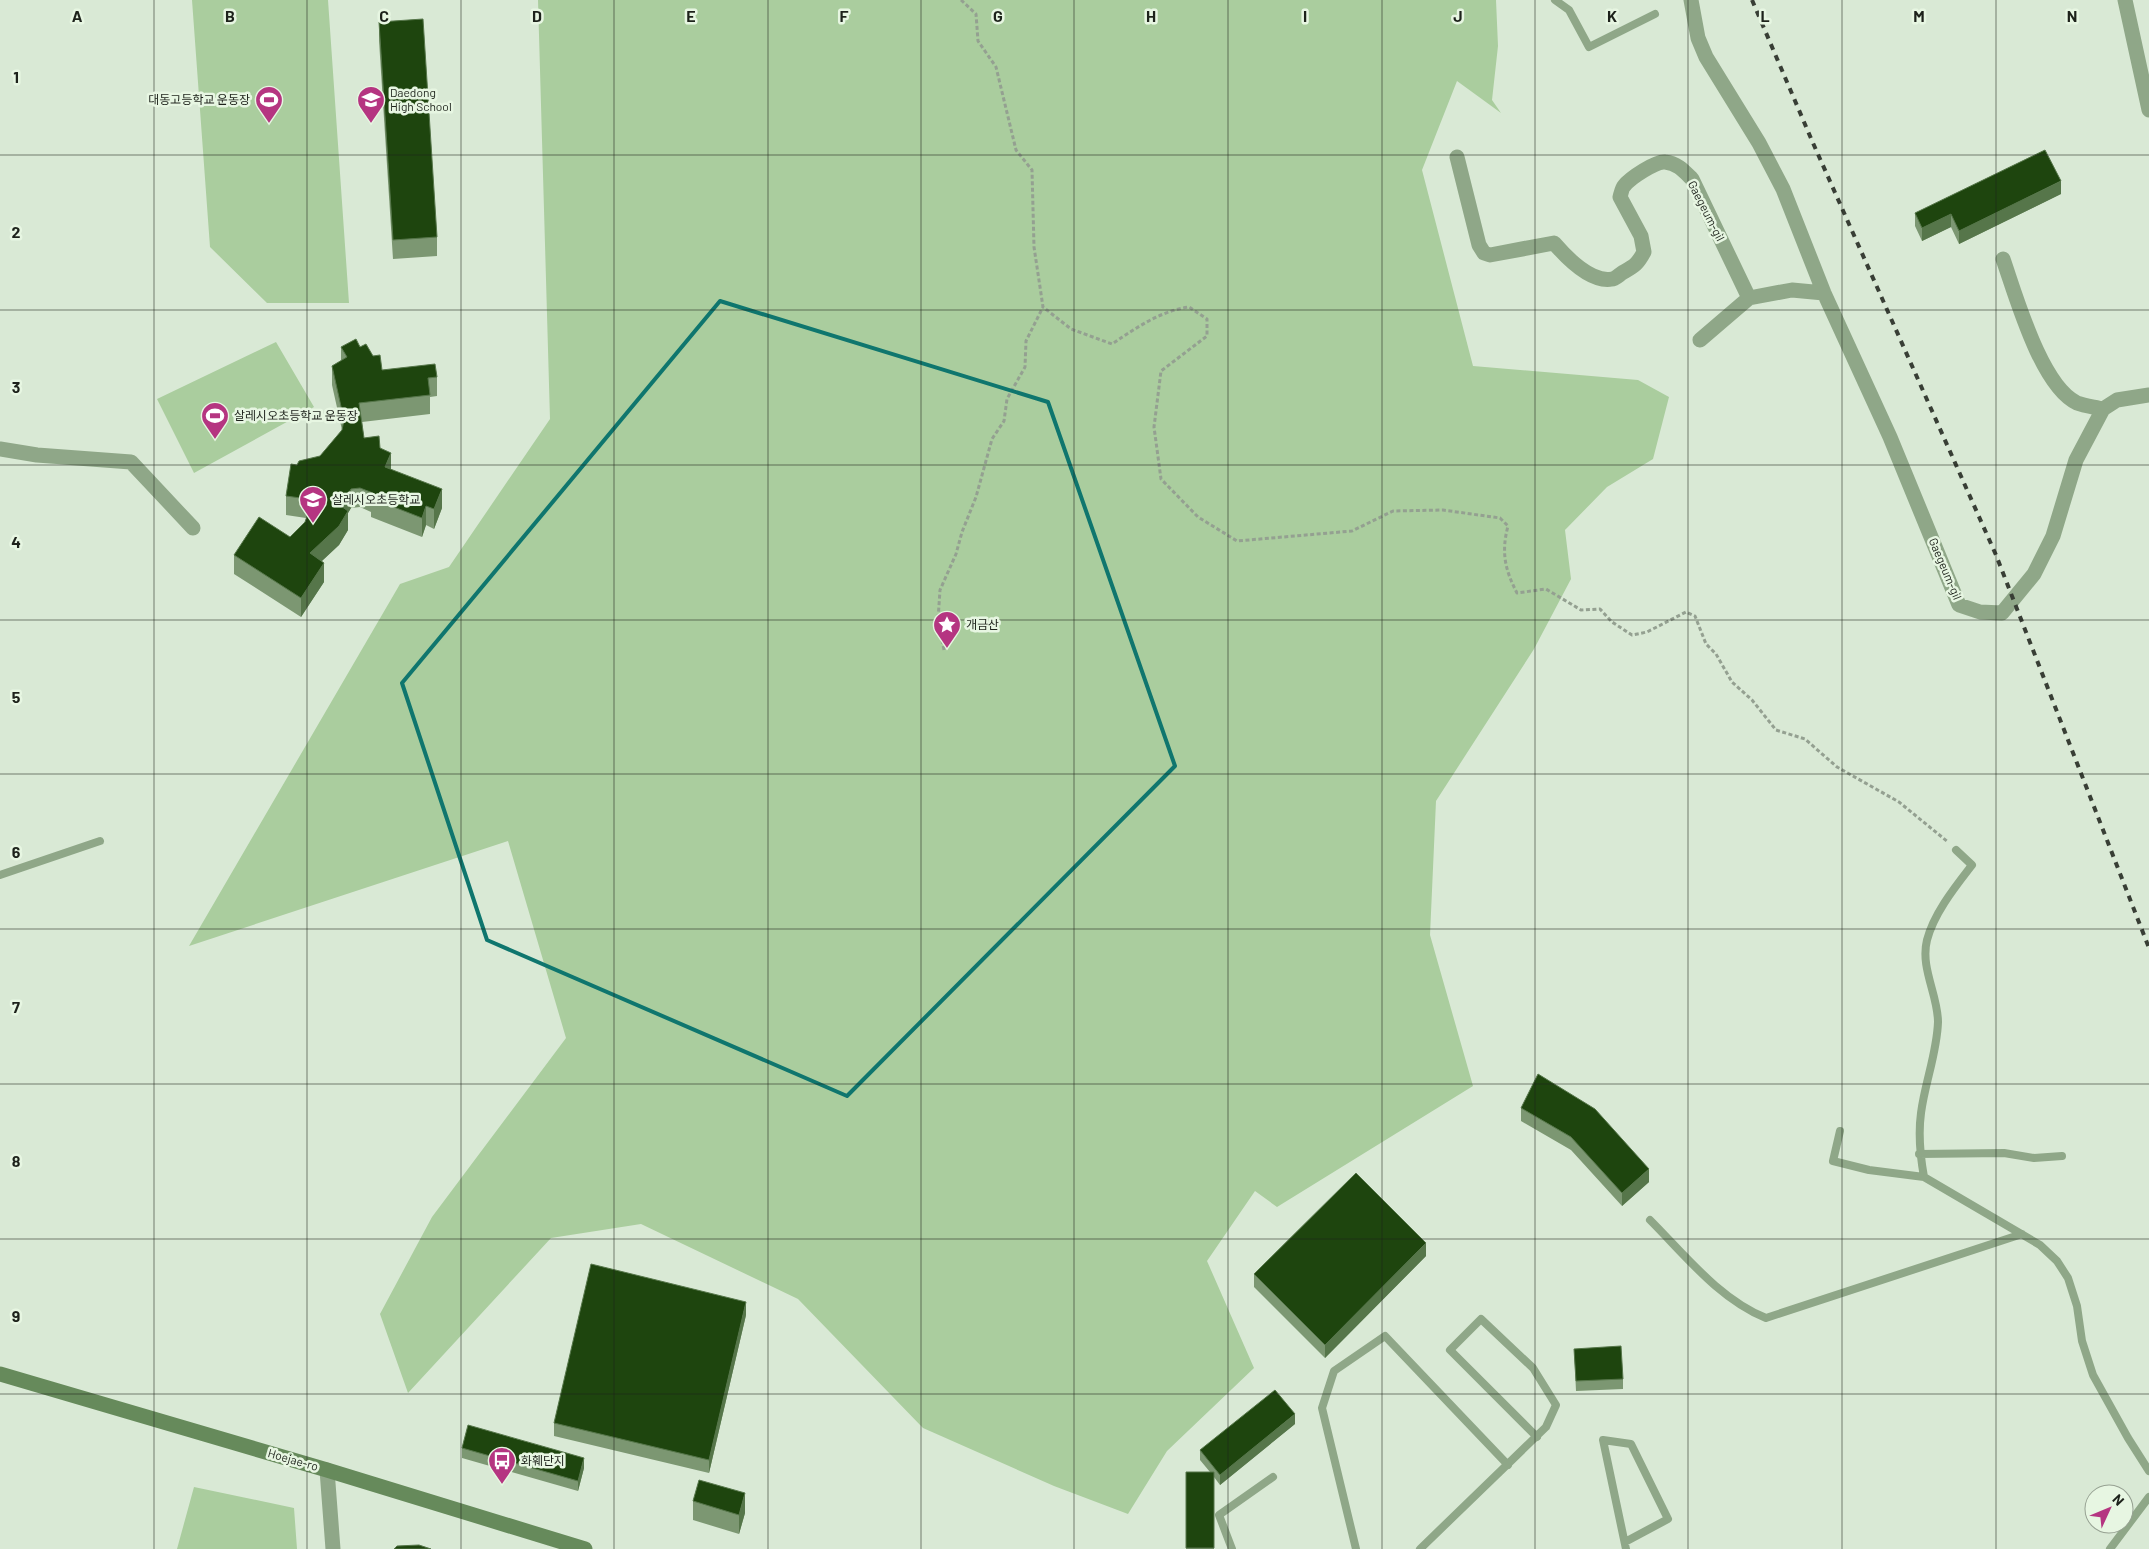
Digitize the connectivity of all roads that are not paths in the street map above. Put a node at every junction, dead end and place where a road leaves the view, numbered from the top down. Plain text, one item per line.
1 (1555, 0) edge
2 (1691, 0) edge
3 (2126, 0) edge
4 (1655, 14) dead end
5 (2149, 110) edge
6 (1456, 158) dead end
7 (2003, 259) dead end
8 (1824, 293) junction
9 (1749, 298) junction
10 (1700, 340) dead end
11 (2149, 395) edge
12 (2103, 409) junction
13 (0, 449) edge
14 (193, 528) dead end
15 (100, 841) dead end
16 (1956, 850) road end
17 (0, 875) edge
18 (1840, 1131) dead end
19 (1919, 1154) junction
20 (2062, 1156) dead end
21 (1924, 1177) junction
22 (1650, 1220) dead end
23 (2022, 1234) junction
24 (0, 1374) edge
25 (1537, 1437) junction
26 (1508, 1465) junction
27 (327, 1470) junction
28 (2149, 1471) edge
29 (1273, 1477) dead end
30 (2149, 1497) edge
31 (1626, 1545) edge
32 (332, 1549) edge
33 (585, 1549) edge
34 (1232, 1549) edge
35 (1356, 1549) edge
36 (1420, 1549) edge
37 (2110, 1549) edge

1 - 4 lane
2 - 8 street, Gaegeum-gil
3 - 5 street
6 - 9 street, Gaegeum-gil
7 - 12 street
8 - 9 street
8 - 12 street, Gaegeum-gil
9 - 10 street
11 - 12 street
13 - 14 street
15 - 17 lane
16 - 19 lane
18 - 21 lane
19 - 20 lane
19 - 21 lane
21 - 23 lane
22 - 23 lane
23 - 28 lane
24 - 27 main road, Hoejae-ro
25 - 25 lane
25 - 26 lane
26 - 35 lane
26 - 36 lane
27 - 32 street
27 - 33 main road, Hoejae-ro
29 - 34 lane
30 - 37 lane
31 - 31 lane

